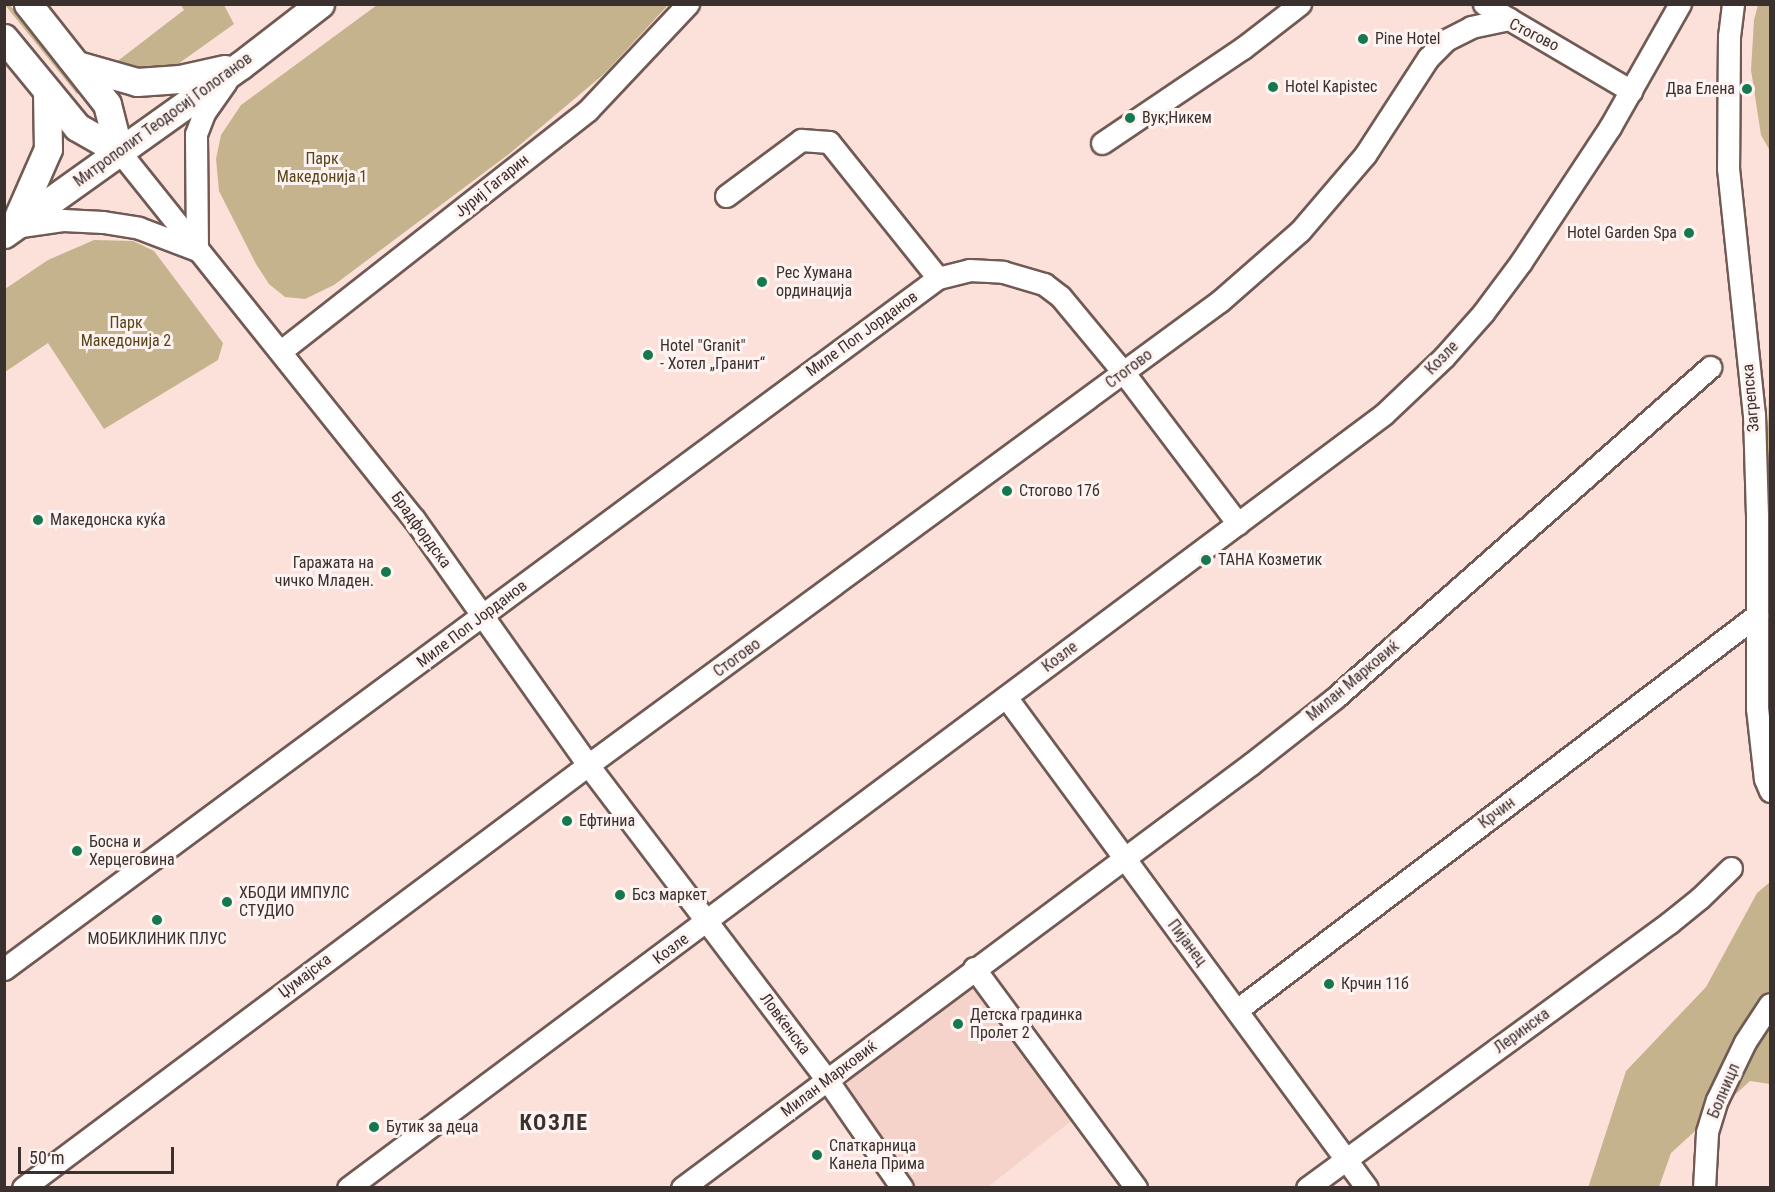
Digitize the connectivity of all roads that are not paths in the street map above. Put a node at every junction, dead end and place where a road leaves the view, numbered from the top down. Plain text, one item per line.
1 (28, 4) edge
2 (320, 4) edge
3 (688, 4) edge
4 (1299, 4) edge
5 (1484, 4) edge
6 (1680, 4) edge
7 (1733, 4) edge
8 (1276, 12) edge
9 (1509, 19) junction
10 (4, 38) edge
11 (77, 65) junction
12 (241, 65) junction
13 (47, 91) junction
14 (1631, 91) junction
15 (1102, 143) dead end
16 (119, 151) junction
17 (726, 196) dead end
18 (9, 230) edge
19 (197, 250) junction
20 (938, 278) junction
21 (281, 351) junction
22 (1710, 367) dead end
23 (1124, 373) junction
24 (1238, 524) junction
25 (484, 615) junction
26 (1757, 615) junction
27 (1006, 697) junction
28 (588, 765) junction
29 (1770, 791) edge
30 (1124, 859) junction
31 (1731, 868) dead end
32 (707, 922) junction
33 (974, 968) junction
34 (4, 969) edge
35 (1770, 1004) edge
36 (1238, 1010) junction
37 (828, 1081) junction
38 (1346, 1159) junction
39 (23, 1188) edge
40 (348, 1188) edge
41 (682, 1188) edge
42 (902, 1188) edge
43 (1136, 1188) edge
44 (1307, 1188) edge
45 (1367, 1188) edge
46 (1704, 1188) edge

1 - 11 street
2 - 12 street, Митрополит Теодосиј Гологанов
3 - 21 street, Јуриј Гагарин
4 - 8 street
5 - 9 street
6 - 14 street, Козле
7 - 26 street, Загрепска
8 - 15 street
9 - 14 street, Стогово
9 - 23 street, Стогово
10 - 13 street
11 - 12 street
11 - 16 street
12 - 16 street, Митрополит Теодосиј Гологанов
12 - 19 street
13 - 16 street
13 - 18 street
14 - 24 street, Козле
16 - 18 street, Митрополит Теодосиј Гологанов
16 - 19 street, Брадфордска
17 - 20 street
18 - 19 street
19 - 21 street, Брадфордска
20 - 23 street, Миле Поп Јорданов
20 - 25 street, Миле Поп Јорданов
21 - 25 street, Брадфордска
22 - 30 street, Милан Марковиќ
23 - 24 street, Миле Поп Јорданов
23 - 28 street, Стогово
24 - 27 street, Козле
25 - 28 street, Брадфордска
25 - 34 street, Миле Поп Јорданов
26 - 29 street, Загрепска
26 - 36 street, Крчин
27 - 30 street, Пијанец
27 - 32 street, Козле
28 - 32 street, Брадфордска
28 - 39 street, Џумајска
30 - 33 street, Милан Марковиќ
30 - 36 street, Пијанец
31 - 38 street, Леринска
32 - 37 street, Ловќенска
32 - 40 street, Козле
33 - 37 street, Милан Марковиќ
33 - 43 street
35 - 46 street, Болницл
36 - 38 street, Пијанец
37 - 41 street, Милан Марковиќ
37 - 42 street, Ловќенска
38 - 44 street, Леринска
38 - 45 street, Пијанец

